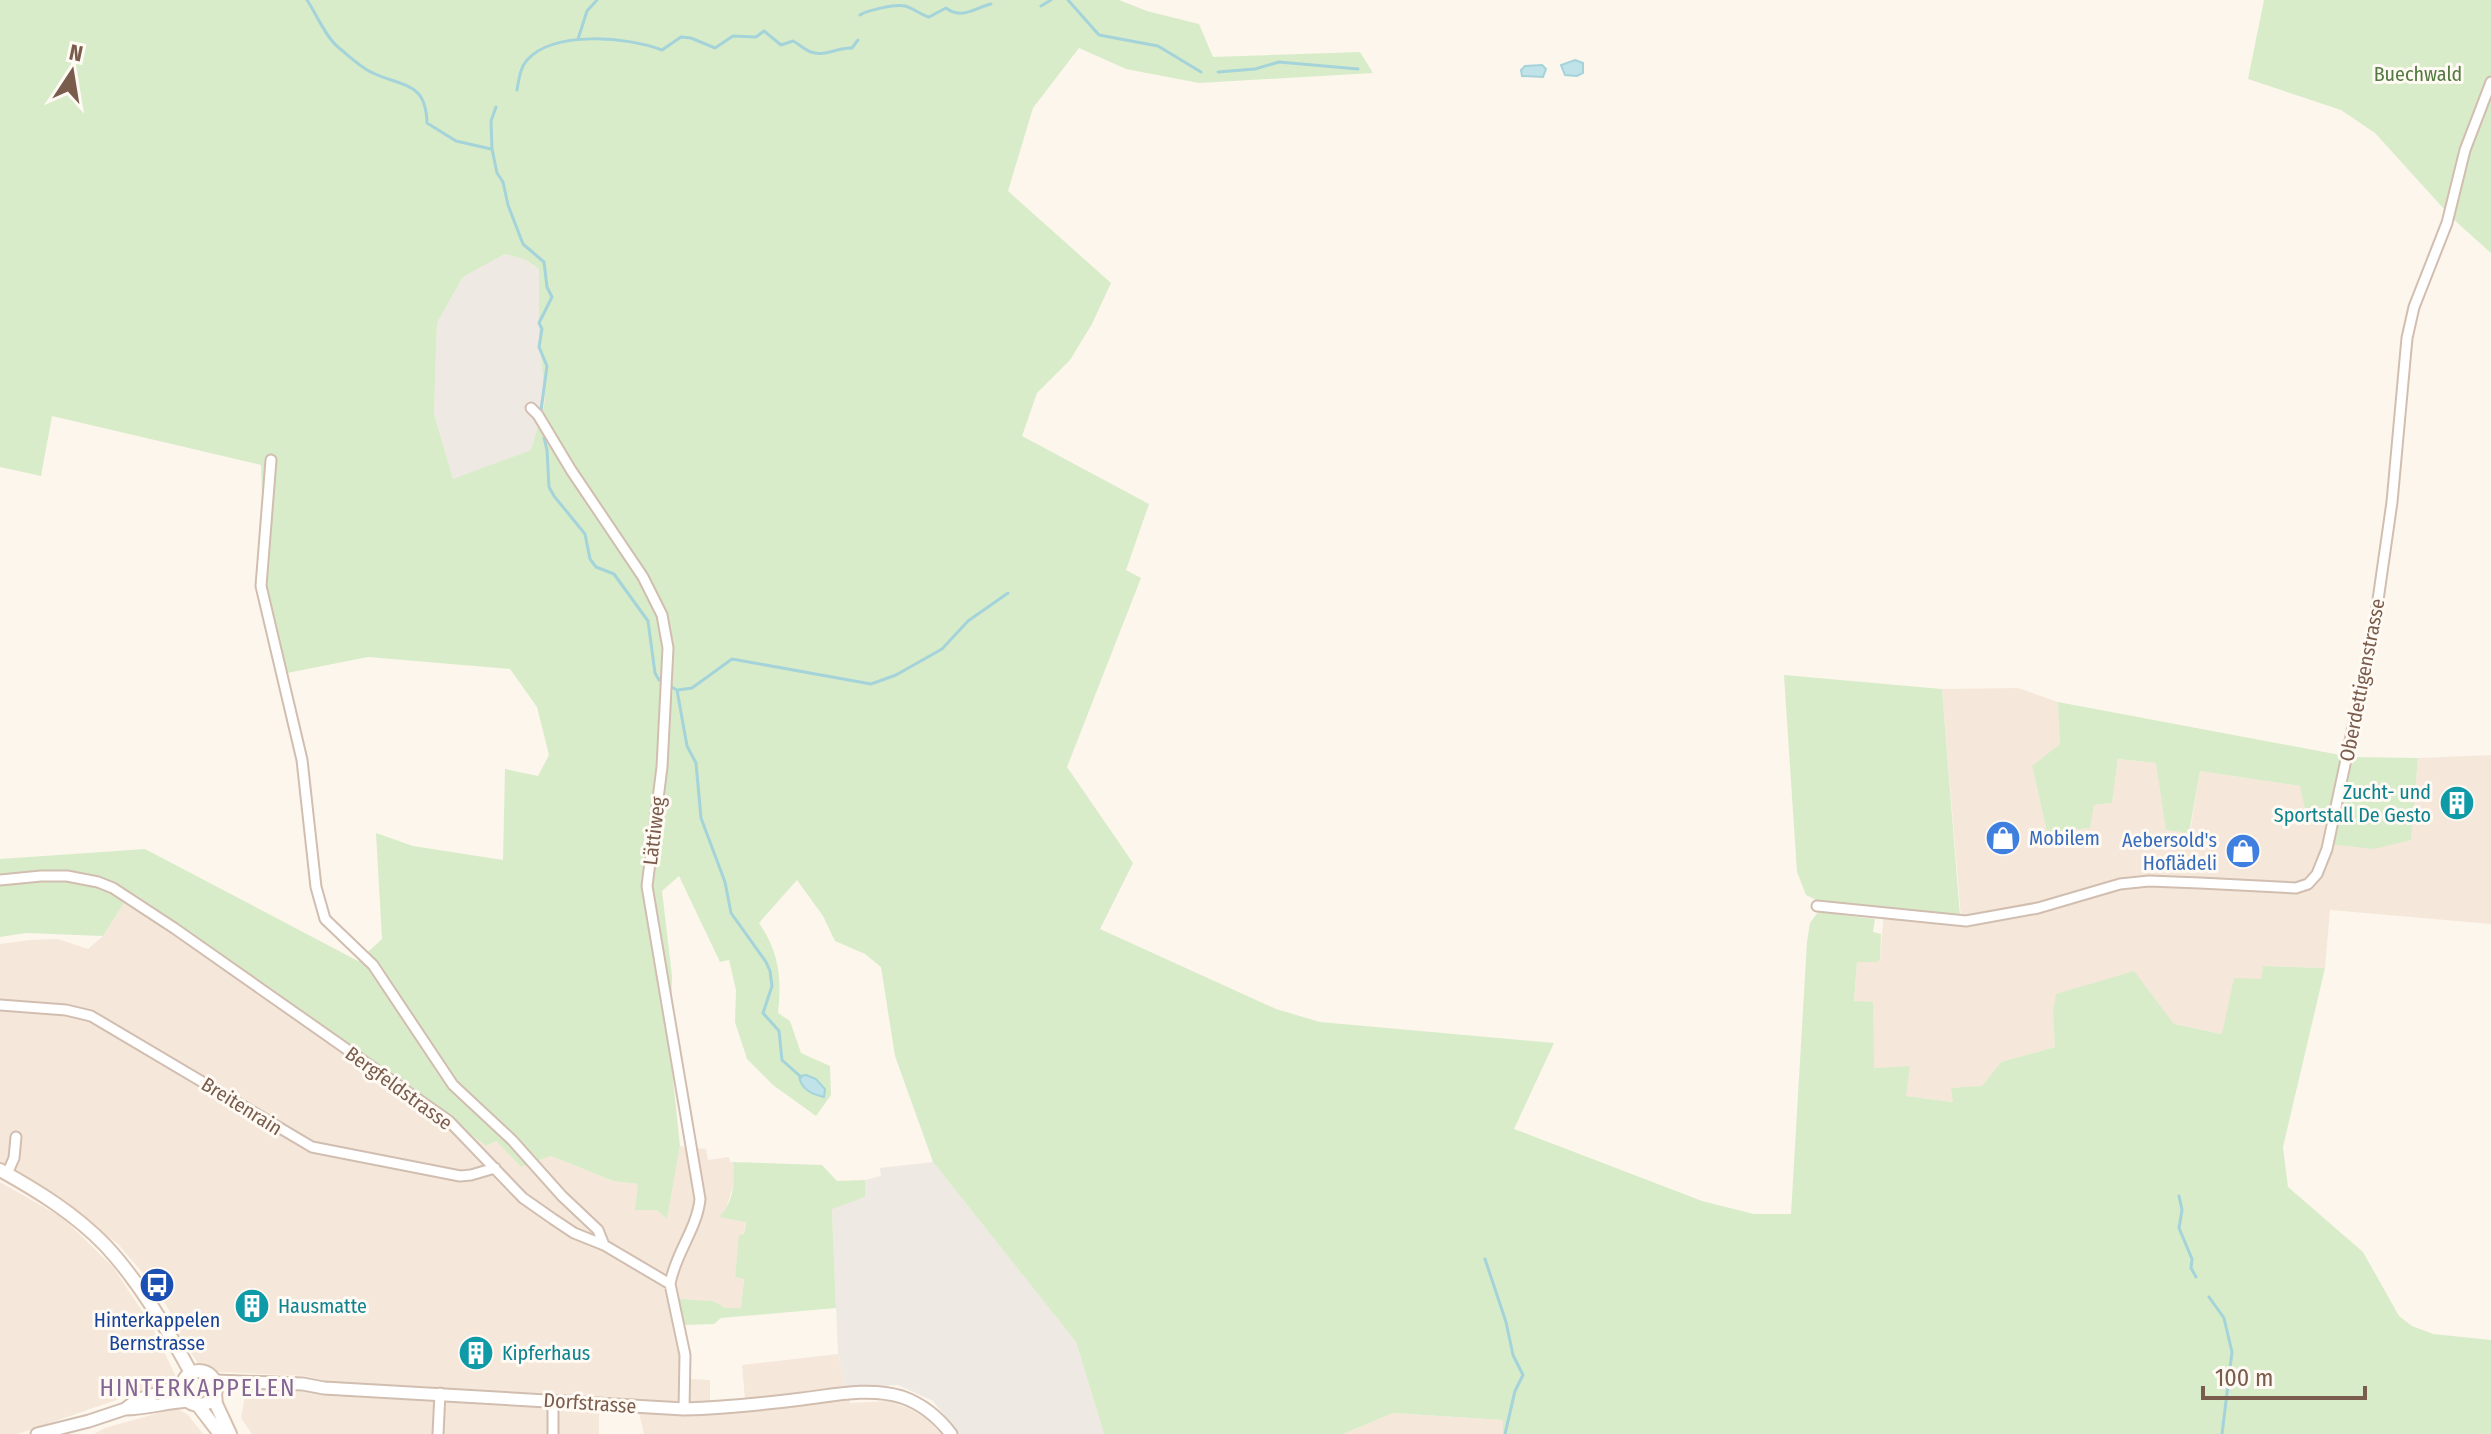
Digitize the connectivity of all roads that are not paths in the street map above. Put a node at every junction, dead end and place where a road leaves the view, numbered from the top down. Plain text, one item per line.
1 (2491, 82) edge
2 (531, 408) dead end
3 (271, 460) dead end
4 (0, 880) edge
5 (1817, 906) dead end
6 (0, 1005) edge
7 (16, 1137) dead end
8 (495, 1168) junction
9 (3, 1172) edge
10 (604, 1245) junction
11 (670, 1284) junction
12 (191, 1373) junction
13 (182, 1385) junction
14 (215, 1388) junction
15 (440, 1393) junction
16 (553, 1400) junction
17 (193, 1403) junction
18 (125, 1409) junction
19 (684, 1409) junction
20 (74, 1430) edge
21 (37, 1434) edge
22 (220, 1434) edge
23 (230, 1434) edge
24 (438, 1434) edge
25 (553, 1434) edge
26 (951, 1434) edge

1 - 5 street, Oberdettigenstrasse
2 - 11 street, Lättiweg
3 - 10 street
4 - 8 street, Bergfeldstrasse
6 - 8 street, Breitenrain
7 - 9 street
8 - 10 street, Bergfeldstrasse
9 - 12 main road
10 - 11 street, Bergfeldstrasse
11 - 19 street
12 - 13 main road
12 - 14 main road
13 - 17 main road
13 - 18 street
14 - 15 street, Dorfstrasse
14 - 17 main road
14 - 23 main road
15 - 16 street, Dorfstrasse
15 - 24 street
16 - 19 street, Dorfstrasse
16 - 25 street
17 - 18 street
17 - 22 main road
18 - 20 street
19 - 26 street, Dorfstrasse
20 - 21 street

